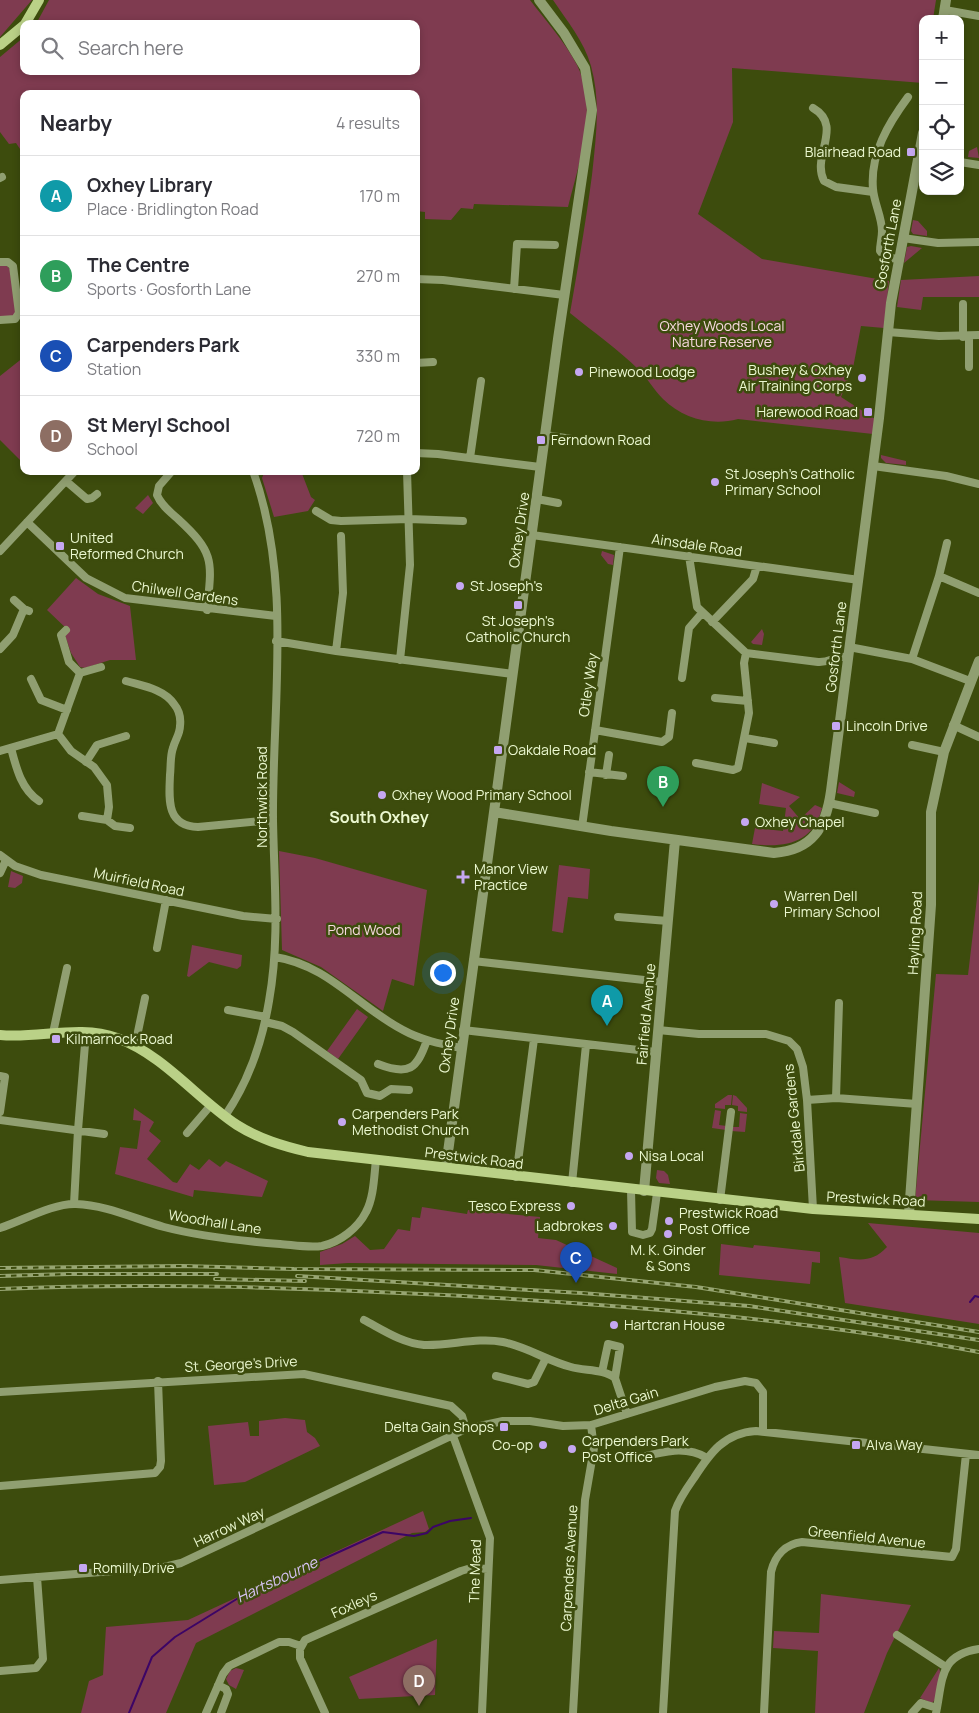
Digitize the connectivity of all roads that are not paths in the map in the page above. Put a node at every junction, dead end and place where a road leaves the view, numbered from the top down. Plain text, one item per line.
1 (40, 0) edge
2 (539, 0) edge
3 (945, 10) edge
4 (979, 16) edge
5 (27, 20) edge
6 (20, 28) edge
7 (0, 45) edge
8 (908, 97) dead end
9 (813, 108) dead end
10 (919, 163) edge
11 (964, 163) edge
12 (979, 165) edge
13 (873, 192) junction
14 (902, 238) junction
15 (979, 242) edge
16 (555, 244) dead end
17 (898, 259) junction
18 (0, 262) edge
19 (420, 279) edge
20 (514, 289) junction
21 (564, 295) junction
22 (963, 304) dead end
23 (0, 320) edge
24 (888, 332) junction
25 (979, 335) edge
26 (966, 337) junction
27 (433, 362) dead end
28 (420, 363) edge
29 (969, 367) dead end
30 (481, 381) dead end
31 (545, 436) junction
32 (572, 439) dead end
33 (420, 454) edge
34 (470, 458) junction
35 (873, 466) junction
36 (540, 467) junction
37 (72, 475) edge
38 (169, 475) edge
39 (256, 475) edge
40 (407, 475) edge
41 (66, 481) junction
42 (979, 484) edge
43 (97, 494) dead end
44 (537, 500) junction
45 (558, 503) dead end
46 (316, 511) dead end
47 (409, 519) junction
48 (463, 521) dead end
49 (27, 522) junction
50 (532, 535) junction
51 (341, 536) dead end
52 (947, 543) dead end
53 (620, 547) junction
54 (0, 551) edge
55 (689, 556) junction
56 (757, 566) junction
57 (939, 576) junction
58 (859, 580) junction
59 (979, 593) edge
60 (14, 600) dead end
61 (207, 610) junction
62 (702, 613) junction
63 (276, 616) junction
64 (712, 622) junction
65 (66, 630) dead end
66 (276, 641) junction
67 (0, 649) edge
68 (336, 651) junction
69 (849, 652) junction
70 (746, 653) junction
71 (912, 659) junction
72 (400, 660) junction
73 (979, 661) edge
74 (101, 667) dead end
75 (80, 673) junction
76 (513, 674) junction
77 (682, 678) dead end
78 (31, 679) dead end
79 (126, 681) dead end
80 (970, 681) junction
81 (715, 698) dead end
82 (748, 701) junction
83 (67, 710) junction
84 (672, 713) dead end
85 (953, 726) junction
86 (595, 730) junction
87 (58, 734) junction
88 (126, 736) dead end
89 (979, 737) edge
90 (745, 738) junction
91 (774, 743) dead end
92 (912, 744) dead end
93 (11, 748) junction
94 (0, 751) edge
95 (944, 752) junction
96 (609, 755) dead end
97 (86, 762) junction
98 (696, 763) dead end
99 (589, 772) junction
100 (606, 775) junction
101 (623, 776) dead end
102 (39, 801) dead end
103 (830, 803) junction
104 (494, 812) junction
105 (875, 813) dead end
106 (82, 816) dead end
107 (106, 820) junction
108 (273, 820) junction
109 (582, 826) junction
110 (130, 828) dead end
111 (675, 840) junction
112 (3, 858) edge
113 (0, 873) edge
114 (166, 900) junction
115 (618, 917) dead end
116 (277, 919) junction
117 (668, 921) junction
118 (157, 948) dead end
119 (275, 957) junction
120 (473, 961) junction
121 (67, 968) dead end
122 (662, 982) junction
123 (145, 998) dead end
124 (839, 1004) dead end
125 (228, 1010) dead end
126 (265, 1020) junction
127 (463, 1030) junction
128 (658, 1030) junction
129 (86, 1032) junction
130 (54, 1033) junction
131 (0, 1035) edge
132 (534, 1039) junction
133 (427, 1040) junction
134 (586, 1045) junction
135 (135, 1046) junction
136 (461, 1048) junction
137 (656, 1052) junction
138 (378, 1064) dead end
139 (0, 1076) edge
140 (410, 1090) dead end
141 (836, 1098) junction
142 (807, 1100) junction
143 (917, 1104) junction
144 (211, 1105) junction
145 (0, 1112) edge
146 (731, 1112) dead end
147 (225, 1116) junction
148 (0, 1120) edge
149 (78, 1130) junction
150 (187, 1133) dead end
151 (104, 1134) dead end
152 (376, 1160) junction
153 (446, 1167) junction
154 (516, 1177) junction
155 (572, 1183) junction
156 (631, 1190) junction
157 (644, 1191) junction
158 (657, 1193) junction
159 (720, 1200) junction
160 (74, 1204) junction
161 (813, 1209) junction
162 (909, 1214) junction
163 (979, 1219) edge
164 (0, 1228) edge
165 (364, 1320) dead end
166 (546, 1358) junction
167 (602, 1372) junction
168 (496, 1376) dead end
169 (615, 1378) junction
170 (158, 1381) junction
171 (0, 1392) edge
172 (627, 1414) junction
173 (591, 1425) junction
174 (466, 1429) junction
175 (763, 1432) junction
176 (453, 1436) junction
177 (966, 1454) junction
178 (979, 1455) edge
179 (707, 1458) junction
180 (634, 1459) dead end
181 (0, 1486) edge
182 (488, 1569) junction
183 (37, 1577) junction
184 (0, 1580) edge
185 (897, 1635) dead end
186 (301, 1646) junction
187 (979, 1650) edge
188 (946, 1667) junction
189 (0, 1671) edge
190 (218, 1685) junction
191 (936, 1711) edge
192 (206, 1713) edge
193 (221, 1713) edge
194 (325, 1713) edge
195 (482, 1713) edge
196 (574, 1713) edge
197 (663, 1713) edge
198 (764, 1713) edge
199 (912, 1713) edge

1 - 5 main road
2 - 21 street, Oxhey Drive
3 - 4 street
6 - 7 main road
8 - 13 street
9 - 13 street
10 - 14 street, Gosforth Lane
11 - 12 street
13 - 17 street
14 - 15 street
14 - 17 street, Gosforth Lane
16 - 20 street
17 - 24 street, Gosforth Lane
18 - 23 street
19 - 20 street
20 - 21 street
21 - 31 street, Oxhey Drive
22 - 26 street
24 - 26 street
24 - 35 street, Gosforth Lane
25 - 26 street
26 - 29 street
27 - 28 street
30 - 34 street
31 - 32 street
31 - 36 street, Oxhey Drive
33 - 34 street
34 - 36 street
35 - 42 street
35 - 58 street, Gosforth Lane
36 - 44 street, Oxhey Drive
37 - 41 street
38 - 61 street
39 - 63 street, Northwick Road
40 - 47 street
41 - 43 street
41 - 49 street
44 - 45 street
44 - 50 street, Oxhey Drive
46 - 47 street
47 - 48 street
47 - 72 street
49 - 54 street
49 - 61 street, Chilwell Gardens
50 - 53 street, Ainsdale Road
50 - 76 street, Oxhey Drive
51 - 68 street
52 - 57 street
53 - 55 street, Ainsdale Road
53 - 86 street, Otley Way
55 - 56 street, Ainsdale Road
55 - 62 street
56 - 58 street, Ainsdale Road
56 - 64 street
57 - 59 street
57 - 71 street
58 - 69 street, Gosforth Lane
60 - 67 street
61 - 63 street, Chilwell Gardens
62 - 64 street
62 - 77 street
63 - 66 street, Northwick Road
64 - 70 street
65 - 75 street
66 - 68 street
66 - 108 street, Northwick Road
68 - 72 street
69 - 70 street
69 - 71 street
69 - 103 street, Gosforth Lane
70 - 82 street
71 - 80 street
72 - 76 street
73 - 80 street, Hayling Road
74 - 75 street
75 - 83 street
76 - 104 street, Oxhey Drive
78 - 83 street
79 - 108 street
80 - 85 street, Hayling Road
81 - 82 street
82 - 90 street
83 - 87 street
84 - 86 street
85 - 89 street
85 - 95 street, Hayling Road
86 - 99 street, Otley Way
87 - 93 street
87 - 97 street
88 - 97 street
90 - 91 street
90 - 98 street
92 - 95 street
93 - 94 street
93 - 102 street
95 - 143 street, Hayling Road
96 - 100 street
97 - 107 street
99 - 100 street
99 - 109 street, Otley Way
100 - 101 street
103 - 105 street
103 - 111 street, Gosforth Lane
104 - 109 street, Gosforth Lane
104 - 120 street, Oxhey Drive
106 - 107 street
107 - 110 street
108 - 116 street, Northwick Road
109 - 111 street, Gosforth Lane
111 - 117 street, Fairfield Avenue
112 - 113 street
112 - 114 street, Muirfield Road
114 - 116 street, Muirfield Road
114 - 118 street
115 - 117 street
116 - 119 street, Northwick Road
117 - 122 street, Fairfield Avenue
119 - 126 street, Northwick Road
119 - 133 street
120 - 122 street
120 - 127 street, Oxhey Drive
121 - 130 street
122 - 128 street, Fairfield Avenue
123 - 135 street
124 - 141 street
125 - 126 street
126 - 140 street
126 - 147 street, Northwick Road
127 - 132 street
127 - 136 street, Oxhey Drive
128 - 137 street, Fairfield Avenue
128 - 142 street, Birkdale Gardens
129 - 130 main road, Prestwick Road
129 - 135 main road, Prestwick Road
129 - 149 street
130 - 131 main road, Prestwick Road
132 - 134 street
132 - 154 street
133 - 136 street
133 - 138 street
134 - 137 street
134 - 155 street
135 - 144 main road, Prestwick Road
136 - 153 street, Oxhey Drive
137 - 157 street, Fairfield Avenue
139 - 145 street
141 - 142 street
141 - 143 street
142 - 161 street, Birkdale Gardens
143 - 162 street, Hayling Road
144 - 147 main road, Prestwick Road
144 - 150 street
146 - 159 street
147 - 152 main road, Prestwick Road
148 - 149 street
149 - 151 street
149 - 160 street
152 - 153 main road, Prestwick Road
152 - 160 street, Woodhall Lane
153 - 154 main road, Prestwick Road
154 - 155 main road, Prestwick Road
155 - 156 main road, Prestwick Road
156 - 157 main road, Prestwick Road
156 - 158 street
157 - 158 main road, Prestwick Road
158 - 159 main road, Prestwick Road
159 - 161 main road, Prestwick Road
160 - 164 street, Woodhall Lane
161 - 162 main road, Prestwick Road
162 - 163 main road, Prestwick Road
165 - 166 street
166 - 167 street
166 - 168 street
167 - 169 street
167 - 169 street
169 - 172 street
170 - 171 street, St. George's Drive
170 - 174 street, St. George's Drive
170 - 181 street
172 - 173 street, Delta Gain
172 - 175 street, Delta Gain
173 - 174 street, Delta Gain
173 - 196 street, Carpenders Avenue
174 - 176 street, Delta Gain
175 - 177 street
175 - 179 street
176 - 182 street, The Mead
176 - 183 street, Harrow Way
177 - 178 street
177 - 198 street, Greenfield Avenue
179 - 180 street
179 - 197 street
182 - 186 street, Foxleys
182 - 195 street, The Mead
183 - 184 street, Harrow Way
183 - 189 street
185 - 188 street
186 - 190 street
186 - 194 street
187 - 188 street
188 - 191 street
190 - 192 street
190 - 193 street
191 - 199 street

